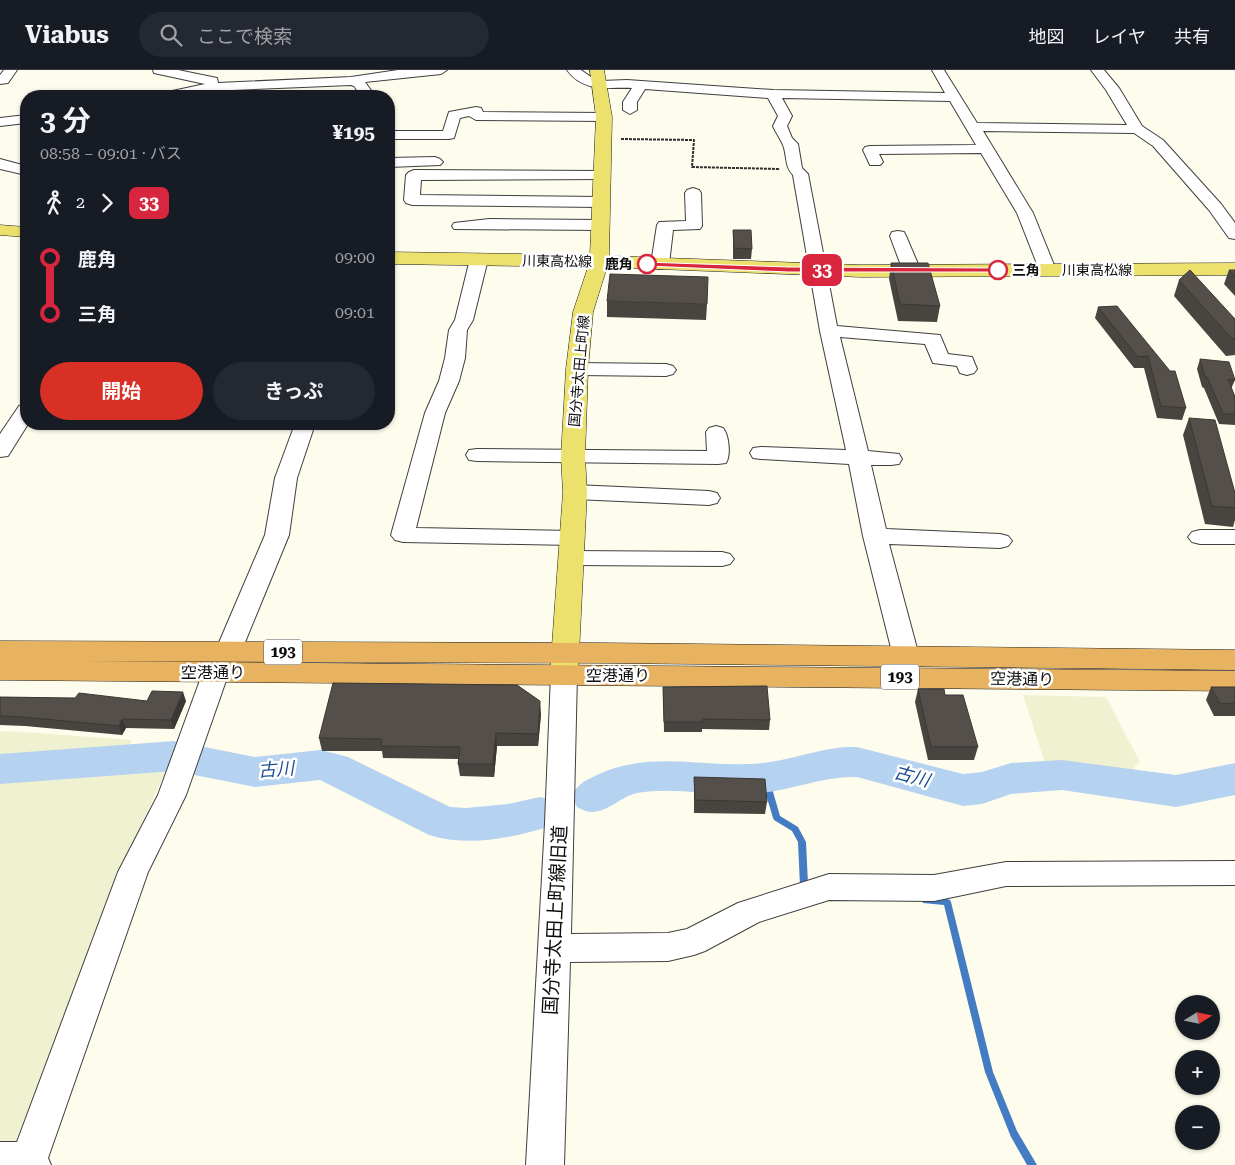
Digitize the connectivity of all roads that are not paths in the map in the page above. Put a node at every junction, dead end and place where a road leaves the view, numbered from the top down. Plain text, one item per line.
1 (12, 70) edge
2 (159, 70) edge
3 (441, 70) edge
4 (573, 70) edge
5 (938, 70) edge
6 (1098, 70) edge
7 (376, 73) edge
8 (334, 75) edge
9 (599, 77) edge
10 (0, 80) edge
11 (351, 81) junction
12 (230, 85) junction
13 (641, 85) junction
14 (188, 90) edge
15 (364, 90) edge
16 (773, 94) junction
17 (954, 97) junction
18 (630, 110) dead end
19 (604, 117) junction
20 (20, 120) edge
21 (0, 122) edge
22 (973, 127) junction
23 (1030, 129) junction
24 (1137, 129) junction
25 (1070, 130) junction
26 (1106, 130) junction
27 (395, 137) edge
28 (1115, 143) dead end
29 (1037, 144) dead end
30 (1077, 144) dead end
31 (986, 149) junction
32 (874, 162) dead end
33 (395, 163) edge
34 (0, 164) edge
35 (20, 169) edge
36 (602, 169) junction
37 (693, 193) dead end
38 (601, 202) junction
39 (600, 225) junction
40 (460, 226) dead end
41 (0, 230) edge
42 (20, 232) edge
43 (1235, 234) edge
44 (898, 236) dead end
45 (395, 258) edge
46 (478, 259) junction
47 (599, 261) junction
48 (660, 264) junction
49 (1235, 269) edge
50 (817, 270) junction
51 (1047, 270) junction
52 (912, 271) junction
53 (829, 331) junction
54 (577, 369) junction
55 (968, 369) dead end
56 (666, 370) dead end
57 (20, 419) edge
58 (303, 430) edge
59 (716, 432) dead end
60 (0, 451) edge
61 (761, 453) dead end
62 (478, 455) dead end
63 (573, 457) junction
64 (859, 457) junction
65 (891, 459) dead end
66 (575, 492) junction
67 (709, 498) dead end
68 (875, 536) junction
69 (1200, 536) dead end
70 (1235, 536) edge
71 (1000, 541) dead end
72 (572, 548) junction
73 (722, 559) dead end
74 (0, 651) edge
75 (906, 656) junction
76 (1235, 660) edge
77 (222, 662) junction
78 (565, 664) junction
79 (0, 670) edge
80 (1235, 681) edge
81 (1235, 873) edge
82 (554, 948) junction
83 (20, 1161) edge
84 (545, 1165) edge

1 - 10 street
2 - 12 street
3 - 7 street
4 - 9 street
5 - 17 street
6 - 24 street
7 - 11 street
8 - 11 street
8 - 12 street
9 - 13 street
9 - 19 main road, 国分寺太田上町線
11 - 15 street
12 - 14 street
13 - 16 street
13 - 18 street
16 - 17 street
16 - 50 street
17 - 22 street
19 - 27 street
19 - 36 main road, 国分寺太田上町線
20 - 21 street
22 - 23 street
22 - 31 street
23 - 25 street
23 - 29 street
24 - 26 street
24 - 43 street
25 - 26 street
25 - 30 street
26 - 28 street
31 - 32 street
31 - 51 street
33 - 36 street
34 - 35 street
36 - 38 main road, 国分寺太田上町線
36 - 38 street
37 - 48 street
38 - 39 main road, 国分寺太田上町線
39 - 40 street
39 - 47 main road, 国分寺太田上町線
41 - 42 main road
44 - 52 street
45 - 46 main road, 川東高松線
46 - 47 main road, 川東高松線
46 - 72 street
47 - 48 main road, 川東高松線
47 - 54 main road, 国分寺太田上町線
48 - 50 main road, 川東高松線
49 - 51 main road, 川東高松線
50 - 52 main road, 川東高松線
50 - 53 street
51 - 52 main road, 川東高松線
53 - 55 street
53 - 64 street
54 - 56 street
54 - 63 main road, 国分寺太田上町線
57 - 60 street
58 - 77 street
59 - 63 street
61 - 64 street
62 - 63 street
63 - 66 main road, 国分寺太田上町線
64 - 65 street
64 - 68 street
66 - 67 street
66 - 72 main road, 国分寺太田上町線
68 - 71 street
68 - 75 street
69 - 70 street
72 - 73 street
72 - 78 main road, 国分寺太田上町線
74 - 77 highway, 空港通り / 193
75 - 76 highway, 空港通り / 193
75 - 78 highway, 空港通り / 193
77 - 78 highway, 空港通り / 193
77 - 79 highway, 空港通り / 193
77 - 83 street
78 - 80 highway, 空港通り / 193
78 - 82 street, 国分寺太田上町線旧道
81 - 82 street
82 - 84 street, 国分寺太田上町線旧道

